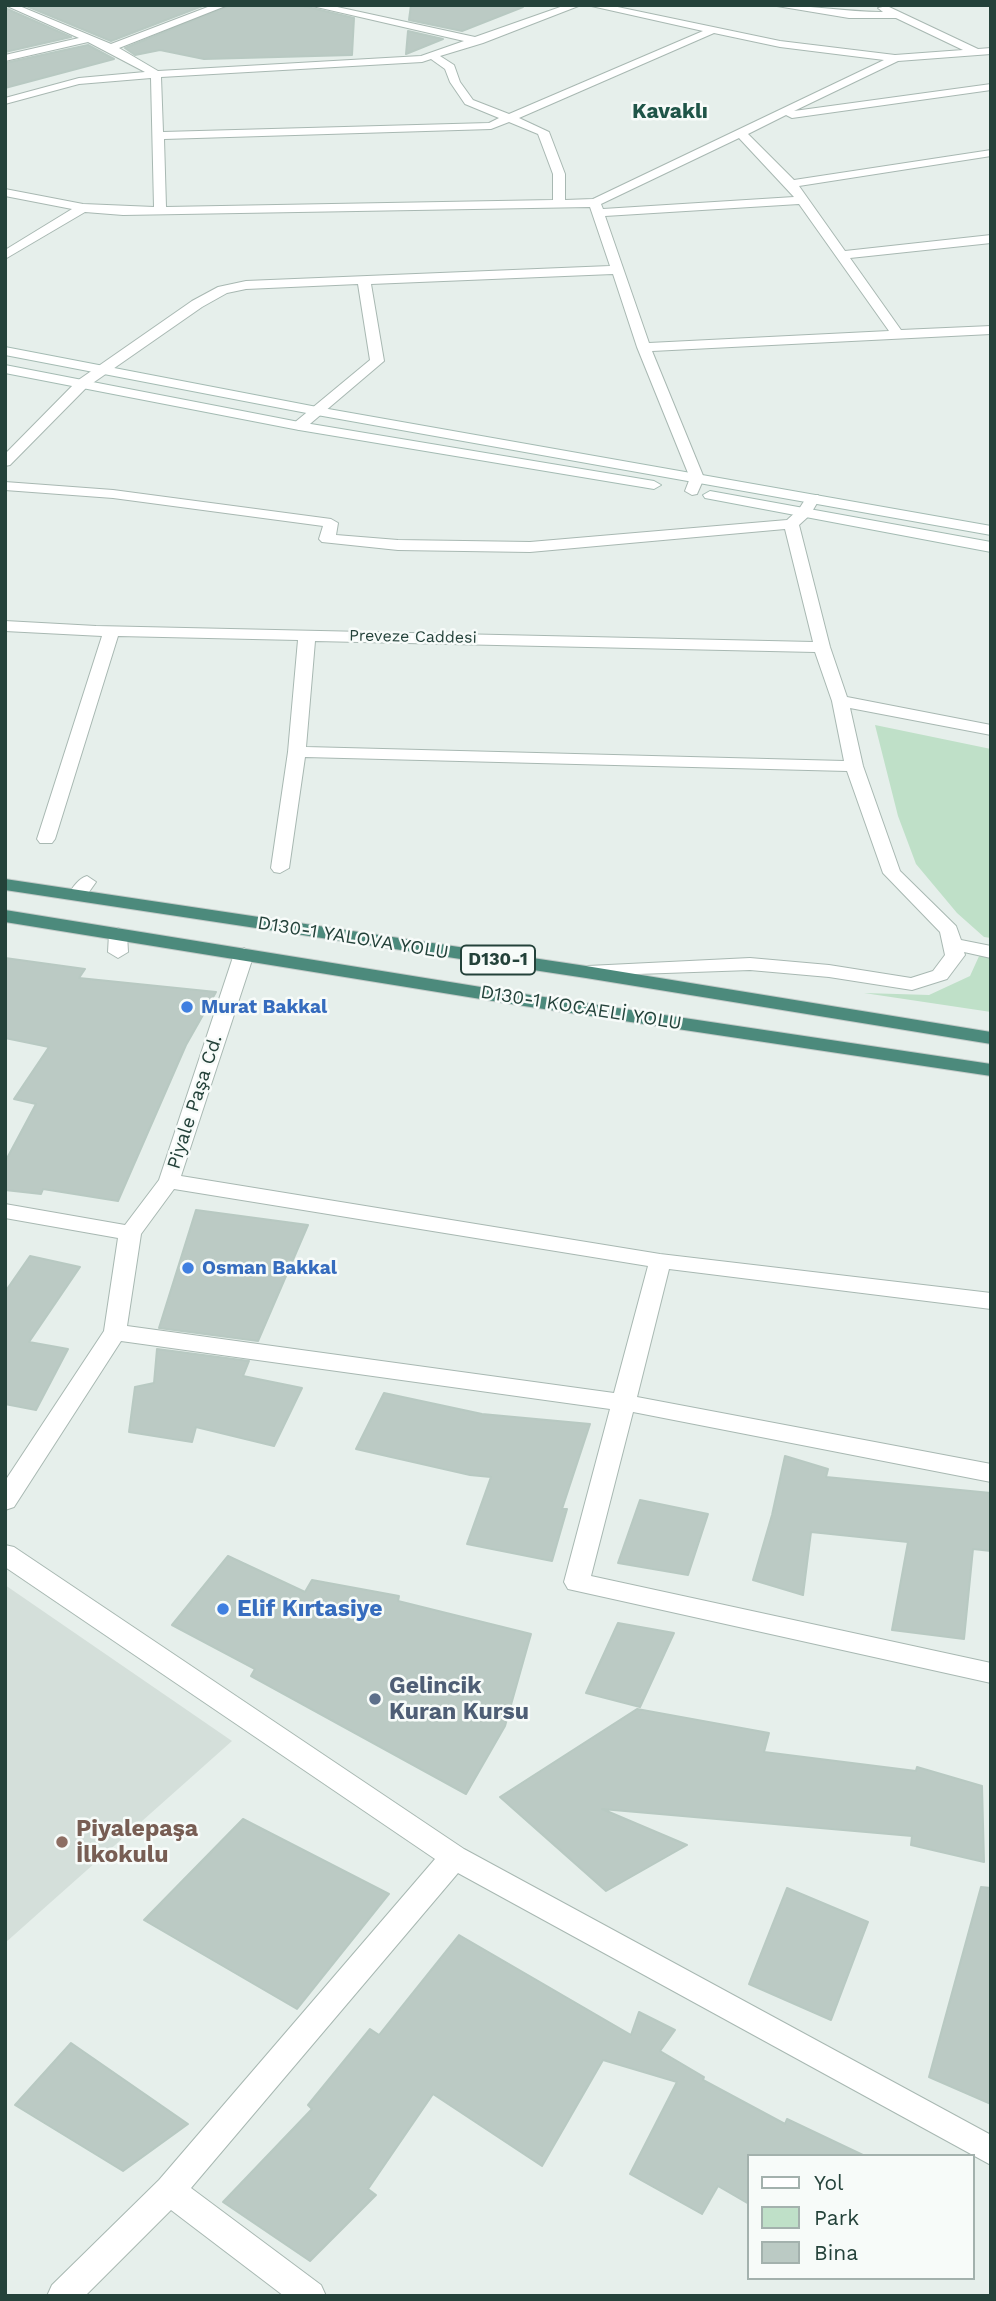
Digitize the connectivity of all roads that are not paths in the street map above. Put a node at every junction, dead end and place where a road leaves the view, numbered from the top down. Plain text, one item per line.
1 (8, 5) edge
2 (223, 5) edge
3 (313, 5) edge
4 (576, 5) edge
5 (592, 5) edge
6 (776, 5) edge
7 (878, 5) edge
8 (32, 14) junction
9 (895, 15) junction
10 (5, 19) edge
11 (710, 32) junction
12 (89, 39) junction
13 (479, 41) junction
14 (111, 48) junction
15 (433, 55) junction
16 (984, 56) edge
17 (5, 58) edge
18 (896, 58) junction
19 (156, 74) junction
20 (991, 87) edge
21 (5, 101) edge
22 (772, 118) junction
23 (511, 119) junction
24 (741, 133) junction
25 (158, 136) junction
26 (991, 153) edge
27 (791, 184) junction
28 (5, 192) edge
29 (803, 200) junction
30 (559, 204) junction
31 (83, 208) junction
32 (596, 208) junction
33 (160, 210) junction
34 (991, 239) edge
35 (5, 255) edge
36 (841, 255) junction
37 (616, 270) junction
38 (364, 280) junction
39 (991, 330) edge
40 (898, 335) junction
41 (644, 347) junction
42 (5, 351) edge
43 (5, 369) edge
44 (102, 370) junction
45 (82, 384) junction
46 (317, 411) junction
47 (299, 426) junction
48 (5, 462) edge
49 (695, 484) junction
50 (5, 486) edge
51 (803, 511) junction
52 (991, 531) edge
53 (991, 547) edge
54 (5, 626) edge
55 (112, 631) junction
56 (307, 635) junction
57 (822, 647) junction
58 (840, 701) junction
59 (991, 730) edge
60 (297, 752) junction
61 (854, 766) junction
62 (46, 839) dead end
63 (280, 868) dead end
64 (5, 884) edge
65 (5, 916) edge
66 (952, 944) junction
67 (991, 952) edge
68 (244, 954) junction
69 (586, 972) junction
70 (991, 1038) edge
71 (991, 1070) edge
72 (169, 1181) junction
73 (5, 1211) edge
74 (130, 1233) junction
75 (660, 1261) junction
76 (991, 1301) edge
77 (115, 1332) junction
78 (622, 1402) junction
79 (991, 1473) edge
80 (5, 1501) edge
81 (5, 1554) edge
82 (991, 1672) edge
83 (454, 1857) junction
84 (991, 2151) edge
85 (170, 2190) junction
86 (63, 2296) edge
87 (310, 2296) edge

1 - 8 street
2 - 14 street
3 - 13 street
4 - 13 street
5 - 11 street
6 - 9 street
7 - 9 street
8 - 10 street
8 - 12 street
9 - 16 street
11 - 18 street
11 - 23 street
12 - 14 street
12 - 17 street
13 - 15 street
14 - 19 street
15 - 19 street
15 - 23 street
16 - 18 street
18 - 22 street
19 - 21 street
19 - 25 street
20 - 22 street
22 - 24 street
23 - 25 street
23 - 30 street
24 - 27 street
24 - 32 street
25 - 33 street
26 - 27 street
27 - 29 street
28 - 31 street
29 - 32 street
29 - 36 street
30 - 32 street
30 - 33 street
31 - 33 street
31 - 35 street
32 - 37 street
34 - 36 street
36 - 40 street
37 - 38 street
37 - 41 street
38 - 44 street
38 - 46 street
39 - 40 street
40 - 41 street
41 - 49 street
42 - 44 street
43 - 45 street
44 - 45 street
44 - 46 street
45 - 47 street
45 - 48 street
46 - 47 street
46 - 49 street
47 - 49 street
49 - 51 street
50 - 51 street
51 - 52 street
51 - 53 street
51 - 57 street
54 - 55 street, Preveze Caddesi
55 - 56 street, Preveze Caddesi
55 - 62 street
56 - 57 street, Preveze Caddesi
56 - 60 street
57 - 58 street
58 - 59 street
58 - 61 street
60 - 61 street
60 - 63 street
61 - 66 street
64 - 69 highway, D130-1 YALOVA YOLU / D130-1
65 - 68 highway, D130-1 KOCAELİ YOLU / D130-1
66 - 67 street
66 - 69 street
68 - 71 highway, D130-1 KOCAELİ YOLU / D130-1
68 - 72 street, Piyale Paşa Cd.
69 - 70 highway, D130-1 YALOVA YOLU / D130-1
72 - 74 street, Piyale Paşa Cd.
72 - 75 street
73 - 74 street
74 - 77 street, Piyale Paşa Cd.
75 - 76 street
75 - 78 street
77 - 78 street
77 - 80 street, Piyale Paşa Cd.
78 - 79 street
78 - 82 street
81 - 83 street
83 - 84 street
83 - 85 street
85 - 86 street
85 - 87 street

